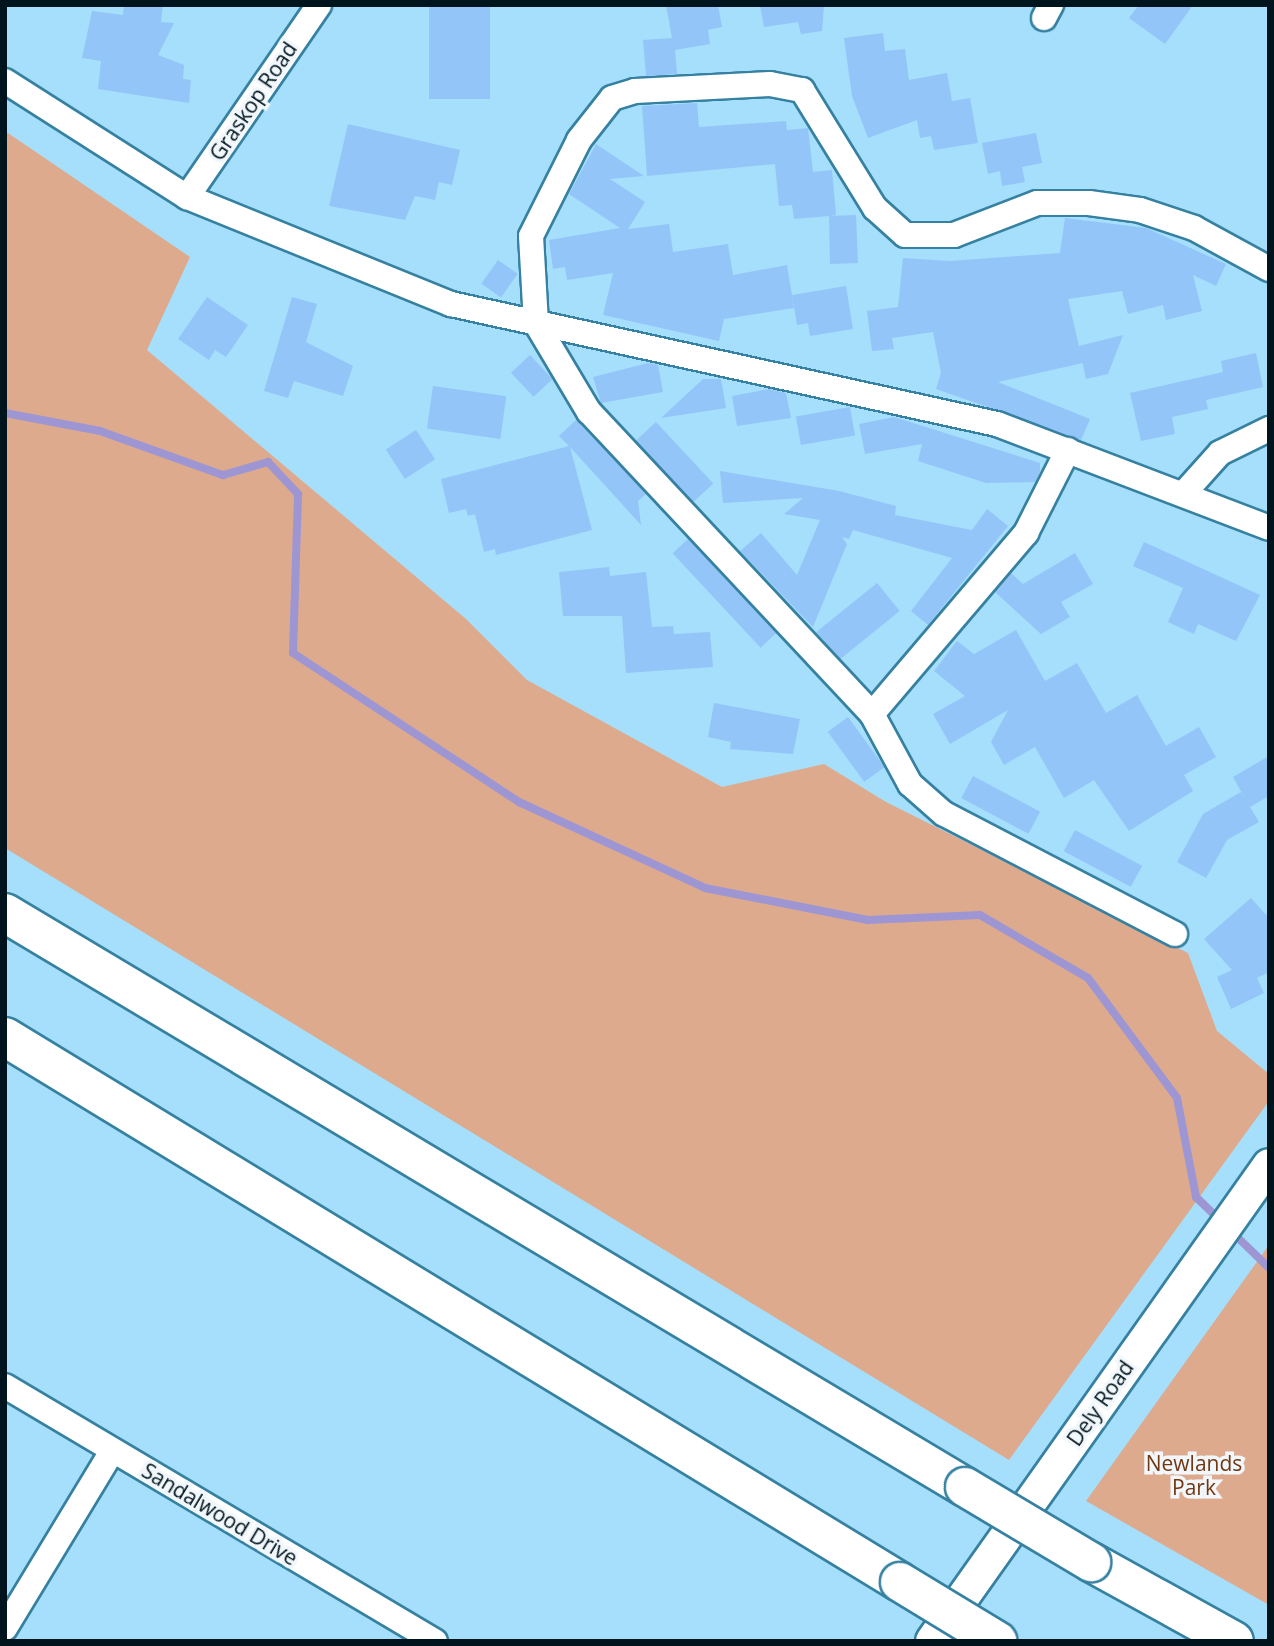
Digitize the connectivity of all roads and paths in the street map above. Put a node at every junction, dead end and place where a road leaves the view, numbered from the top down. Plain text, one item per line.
1 (319, 5) edge
2 (5, 82) edge
3 (187, 197) junction
4 (1269, 269) edge
5 (536, 323) junction
6 (1269, 429) edge
7 (1068, 450) junction
8 (1185, 492) junction
9 (1269, 528) edge
10 (872, 714) junction
11 (5, 914) edge
12 (1175, 934) dead end
13 (5, 1037) edge
14 (1269, 1165) edge
15 (5, 1386) edge
16 (112, 1451) junction
17 (5, 1628) edge
18 (435, 1641) edge
19 (932, 1641) edge
20 (998, 1641) edge
21 (1234, 1641) edge

1 - 3 street, Graskop Road
2 - 3 street
3 - 5 street
4 - 5 street
5 - 7 street
5 - 10 street
6 - 8 street
7 - 8 street
7 - 10 street
8 - 9 street
10 - 12 street
11 - 21 highway, bridge
13 - 20 highway, bridge
14 - 19 street, Dely Road
15 - 16 street, Sandalwood Drive
16 - 17 street
16 - 18 street, Sandalwood Drive

